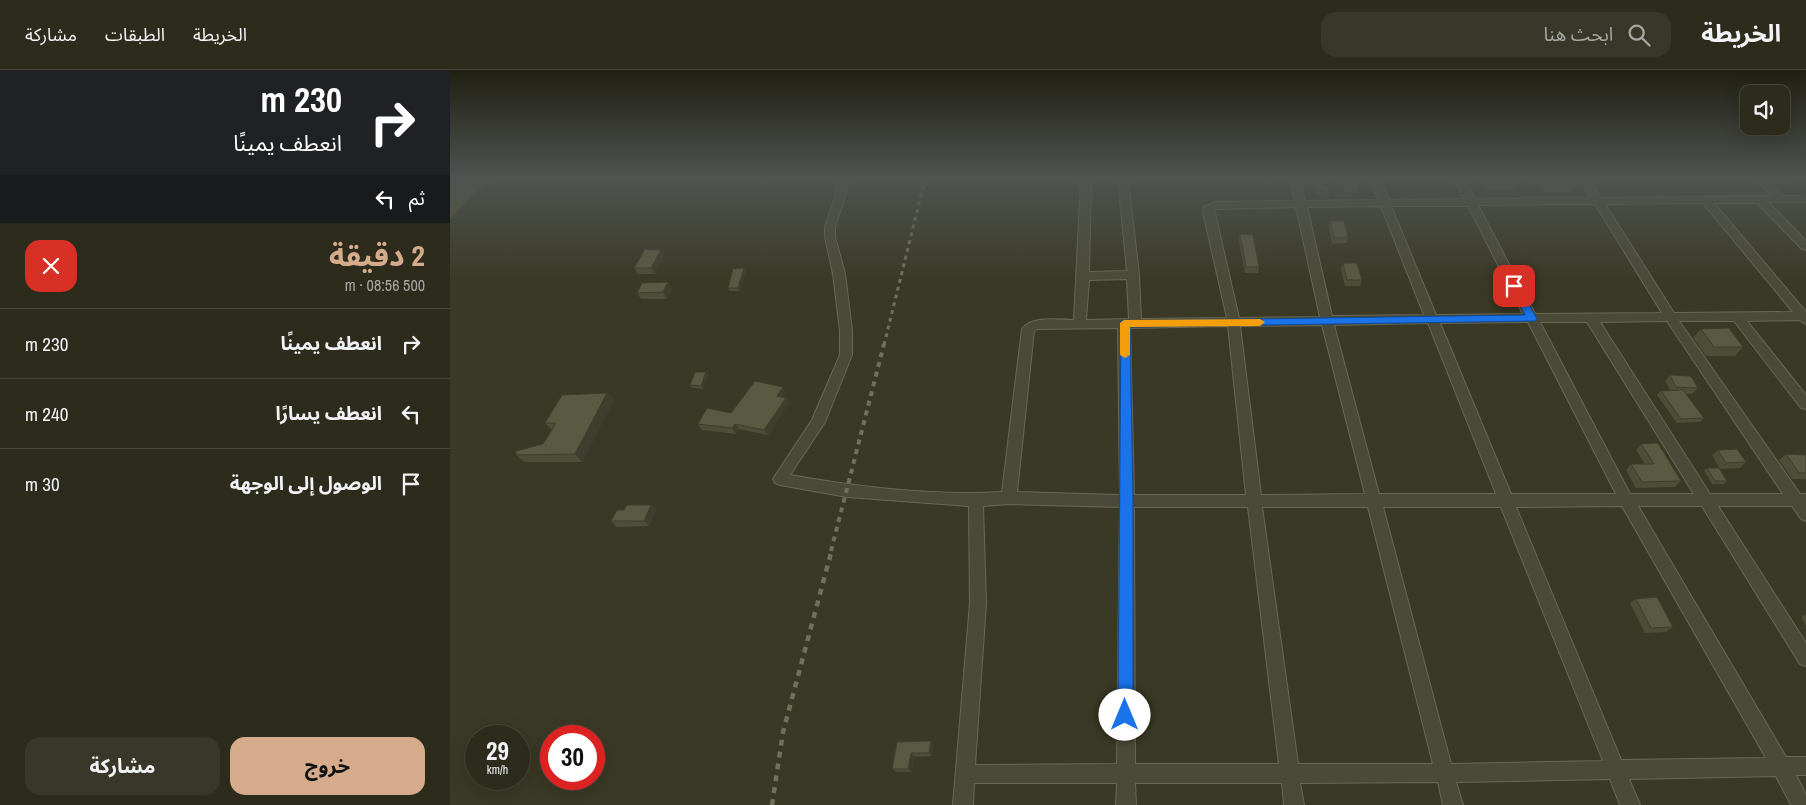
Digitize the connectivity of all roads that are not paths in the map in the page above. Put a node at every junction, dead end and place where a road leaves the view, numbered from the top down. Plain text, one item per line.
1 (835, 213) edge
2 (1085, 213) edge
3 (1127, 213) edge
4 (1208, 213) edge
5 (1303, 213) edge
6 (1389, 213) edge
7 (1476, 213) edge
8 (1605, 213) edge
9 (1718, 213) edge
10 (1773, 213) edge
11 (1806, 247) edge
12 (1133, 275) junction
13 (1084, 276) junction
14 (1670, 316) junction
15 (1738, 317) junction
16 (1591, 318) junction
17 (1805, 318) edge
18 (1431, 319) junction
19 (1532, 319) junction
20 (1234, 322) junction
21 (1327, 322) junction
22 (1130, 323) junction
23 (1080, 324) junction
24 (1806, 404) edge
25 (1009, 498) junction
26 (1705, 499) junction
27 (976, 500) junction
28 (1254, 500) junction
29 (1626, 500) junction
30 (1801, 500) edge
31 (1127, 501) junction
32 (1373, 501) junction
33 (1505, 501) junction
34 (1806, 515) edge
35 (1806, 658) edge
36 (1780, 766) junction
37 (1806, 766) edge
38 (1614, 769) junction
39 (1125, 773) junction
40 (1290, 773) junction
41 (1444, 773) junction
42 (964, 774) junction
43 (963, 805) edge
44 (1126, 805) edge
45 (1294, 805) edge
46 (1453, 805) edge
47 (1630, 805) edge
48 (1801, 805) edge

1 - 27 street
2 - 13 street
3 - 12 street
4 - 20 street
5 - 21 street
6 - 18 street
7 - 19 street
8 - 14 street
9 - 17 street
10 - 11 street
12 - 13 street
12 - 22 street
13 - 23 street
14 - 15 street
14 - 16 street
14 - 30 street
15 - 17 street
15 - 24 street
16 - 19 street
16 - 26 street
18 - 19 street
18 - 21 street
18 - 33 street
19 - 29 street
20 - 21 street
20 - 22 street
20 - 28 street
21 - 32 street
22 - 23 street
22 - 31 street
23 - 25 street
25 - 27 street
25 - 31 street
26 - 29 street
26 - 30 street
26 - 35 street
27 - 42 street
28 - 31 street
28 - 32 street
28 - 40 street
29 - 33 street
29 - 36 street
30 - 34 street
31 - 39 street
32 - 33 street
32 - 41 street
33 - 38 street
36 - 37 street
36 - 38 street
36 - 48 street
38 - 41 street
38 - 47 street
39 - 40 street
39 - 42 street
39 - 44 street
40 - 41 street
40 - 45 street
41 - 46 street
42 - 43 street

